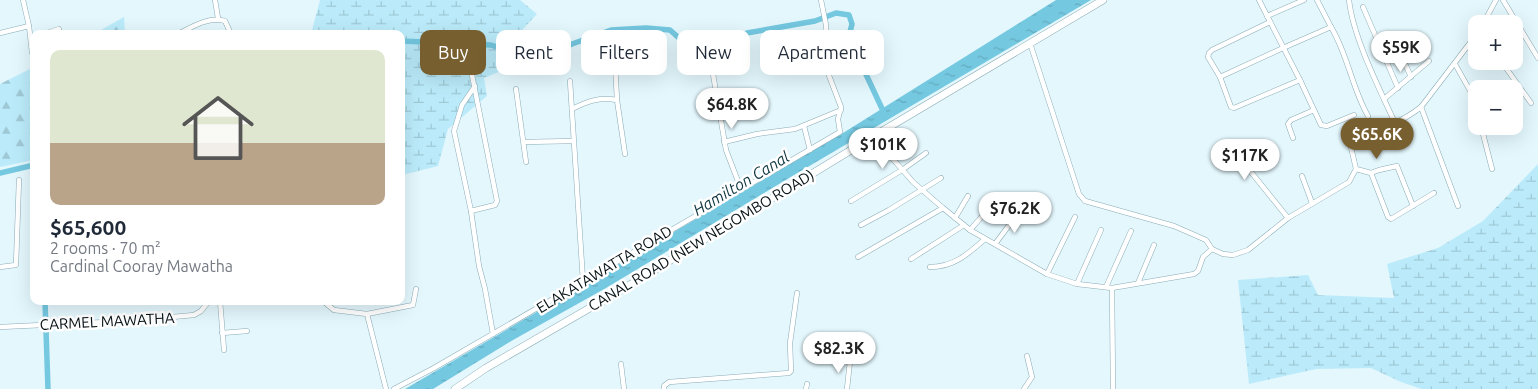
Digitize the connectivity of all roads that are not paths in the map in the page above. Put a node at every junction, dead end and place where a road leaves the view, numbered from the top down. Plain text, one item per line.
1 (23, 0) edge
2 (215, 0) edge
3 (821, 0) edge
4 (1103, 0) edge
5 (1259, 0) edge
6 (1304, 0) edge
7 (1317, 0) edge
8 (1349, 0) edge
9 (1503, 0) edge
10 (1494, 1) edge
11 (1363, 7) dead end
12 (1487, 15) edge
13 (1267, 16) junction
14 (218, 18) junction
15 (1270, 22) junction
16 (29, 26) junction
17 (1331, 27) junction
18 (59, 29) dead end
19 (30, 30) edge
20 (56, 30) edge
21 (186, 30) edge
22 (230, 30) edge
23 (826, 30) edge
24 (0, 33) edge
25 (1394, 39) dead end
26 (1030, 43) junction
27 (1468, 46) edge
28 (1282, 48) junction
29 (1538, 58) edge
30 (1429, 61) dead end
31 (1455, 64) junction
32 (1508, 70) edge
33 (472, 75) edge
34 (616, 75) edge
35 (712, 75) edge
36 (829, 75) edge
37 (1220, 77) junction
38 (1411, 78) junction
39 (1300, 80) junction
40 (570, 81) dead end
41 (475, 86) junction
42 (1468, 87) edge
43 (1398, 88) junction
44 (516, 89) dead end
45 (1384, 99) junction
46 (617, 100) junction
47 (1531, 103) dead end
48 (1421, 107) junction
49 (572, 109) junction
50 (840, 110) junction
51 (1314, 110) junction
52 (1354, 115) dead end
53 (1368, 116) dead end
54 (1395, 123) junction
55 (804, 126) junction
56 (1483, 135) edge
57 (874, 136) junction
58 (1293, 138) dead end
59 (573, 141) junction
60 (524, 142) junction
61 (724, 142) junction
62 (810, 150) junction
63 (1268, 150) dead end
64 (926, 153) dead end
65 (625, 154) dead end
66 (526, 162) dead end
67 (1356, 169) junction
68 (1492, 169) dead end
69 (902, 170) junction
70 (1371, 173) junction
71 (1302, 176) dead end
72 (941, 178) dead end
73 (18, 180) dead end
74 (741, 189) junction
75 (923, 190) junction
76 (1434, 193) dead end
77 (968, 196) dead end
78 (851, 201) dead end
79 (989, 203) dead end
80 (1312, 203) junction
81 (1413, 206) junction
82 (1458, 206) dead end
83 (943, 208) junction
84 (471, 211) junction
85 (1019, 212) dead end
86 (1075, 217) dead end
87 (955, 218) junction
88 (1288, 218) junction
89 (861, 225) dead end
90 (964, 225) junction
91 (970, 230) junction
92 (1101, 230) dead end
93 (1131, 231) dead end
94 (986, 239) junction
95 (995, 244) junction
96 (1154, 245) dead end
97 (1212, 250) junction
98 (858, 257) dead end
99 (911, 260) dead end
100 (0, 267) edge
101 (930, 267) dead end
102 (1047, 274) junction
103 (583, 281) junction
104 (1138, 282) junction
105 (1077, 284) junction
106 (1109, 288) junction
107 (416, 289) dead end
108 (797, 293) dead end
109 (206, 305) edge
110 (220, 305) edge
111 (328, 305) edge
112 (367, 314) junction
113 (0, 327) edge
114 (247, 331) dead end
115 (222, 333) junction
116 (493, 334) junction
117 (224, 350) dead end
118 (1027, 356) dead end
119 (850, 361) dead end
120 (621, 364) dead end
121 (459, 388) edge
122 (386, 389) edge
123 (394, 389) edge
124 (624, 389) edge
125 (664, 389) edge
126 (847, 389) edge
127 (1024, 389) edge
128 (1113, 389) edge

1 - 16 street
2 - 14 street
3 - 23 street
4 - 26 main road, CANAL ROAD (NEW NEGOMBO ROAD)
5 - 13 street
6 - 13 street
7 - 17 street
8 - 45 street
9 - 29 street
10 - 12 street
11 - 43 street
13 - 15 street
14 - 21 street
14 - 22 street
15 - 28 street
15 - 37 street
16 - 19 street
16 - 24 street
17 - 28 street
17 - 53 street
18 - 20 street
25 - 38 street
26 - 57 main road, CANAL ROAD (NEW NEGOMBO ROAD)
26 - 97 street
27 - 31 street
28 - 37 street
28 - 39 street
30 - 38 street
31 - 42 street
31 - 48 street
32 - 47 street
33 - 41 street
34 - 46 street
35 - 61 street
36 - 50 street
37 - 39 street
38 - 43 street
39 - 51 street
40 - 49 street
41 - 84 street
41 - 84 street
43 - 45 street
44 - 60 street
45 - 54 street
46 - 49 street
46 - 65 street
48 - 54 street
48 - 82 street
49 - 59 street
50 - 55 street
50 - 62 street, ELAKATAWATTA ROAD
51 - 52 street
51 - 58 street
54 - 67 street
55 - 61 street
55 - 62 street
56 - 68 street
57 - 69 street
57 - 121 main road, CANAL ROAD (NEW NEGOMBO ROAD)
59 - 60 street
59 - 103 street
60 - 66 street
61 - 74 street
62 - 74 street, ELAKATAWATTA ROAD
63 - 88 street
64 - 69 street
67 - 70 street
67 - 80 street
69 - 75 street
69 - 78 street
70 - 81 street
70 - 81 street
71 - 80 street
72 - 75 street
73 - 100 street
74 - 103 street, ELAKATAWATTA ROAD
75 - 83 street
75 - 89 street
76 - 81 street
77 - 87 street
79 - 91 street
80 - 88 street
83 - 87 street
83 - 98 street
84 - 116 street
85 - 95 street
86 - 102 street
87 - 90 street
88 - 97 street
90 - 91 street
90 - 99 street
91 - 94 street
92 - 105 street
93 - 106 street
94 - 95 street
94 - 101 street
95 - 102 street
96 - 104 street
97 - 104 street
102 - 105 street
103 - 116 street, ELAKATAWATTA ROAD
104 - 106 street
105 - 106 street
106 - 128 street
107 - 112 street
108 - 125 street
109 - 113 street, CARMEL MAWATHA
110 - 115 street
111 - 112 street
112 - 122 street
114 - 115 street
115 - 117 street
116 - 123 street, ELAKATAWATTA ROAD
118 - 127 street
119 - 126 street
120 - 124 street

